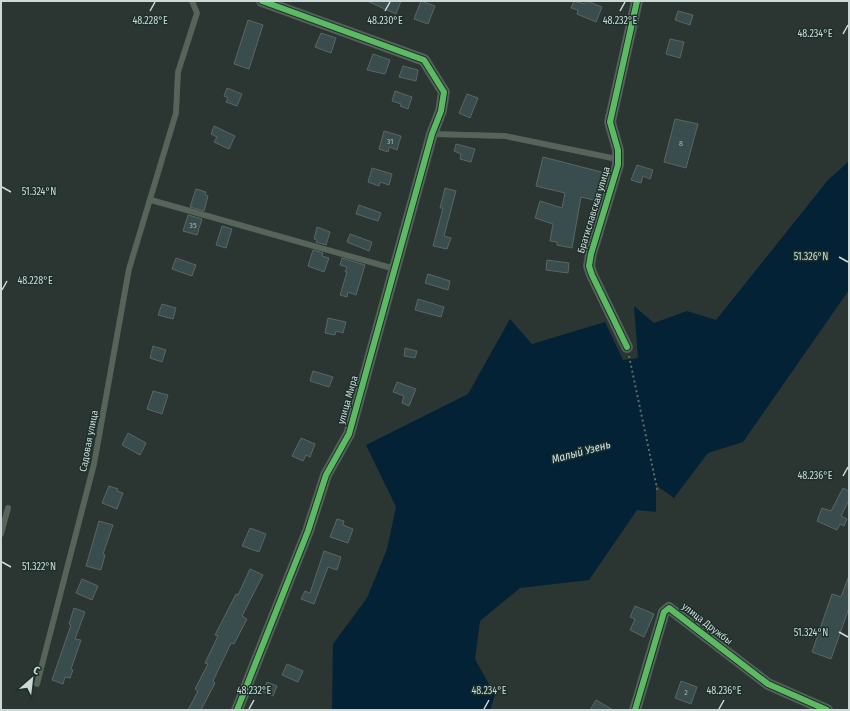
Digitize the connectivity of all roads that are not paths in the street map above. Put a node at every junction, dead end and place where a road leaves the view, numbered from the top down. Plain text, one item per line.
1 (192, 1) edge
2 (262, 1) edge
3 (638, 1) edge
4 (432, 134) junction
5 (612, 158) dead end
6 (151, 200) junction
7 (395, 269) junction
8 (627, 348) road end
9 (8, 508) dead end
10 (1, 534) edge
11 (37, 684) dead end
12 (237, 710) edge
13 (635, 710) edge
14 (827, 710) edge

1 - 6 lane, Садовая улица
2 - 4 street, улица Мира
3 - 8 street, Братиславская улица
4 - 5 lane
4 - 7 street, улица Мира
6 - 7 lane
6 - 11 lane, Садовая улица
7 - 12 street, улица Мира
9 - 10 lane
13 - 14 street, улица Дружбы

